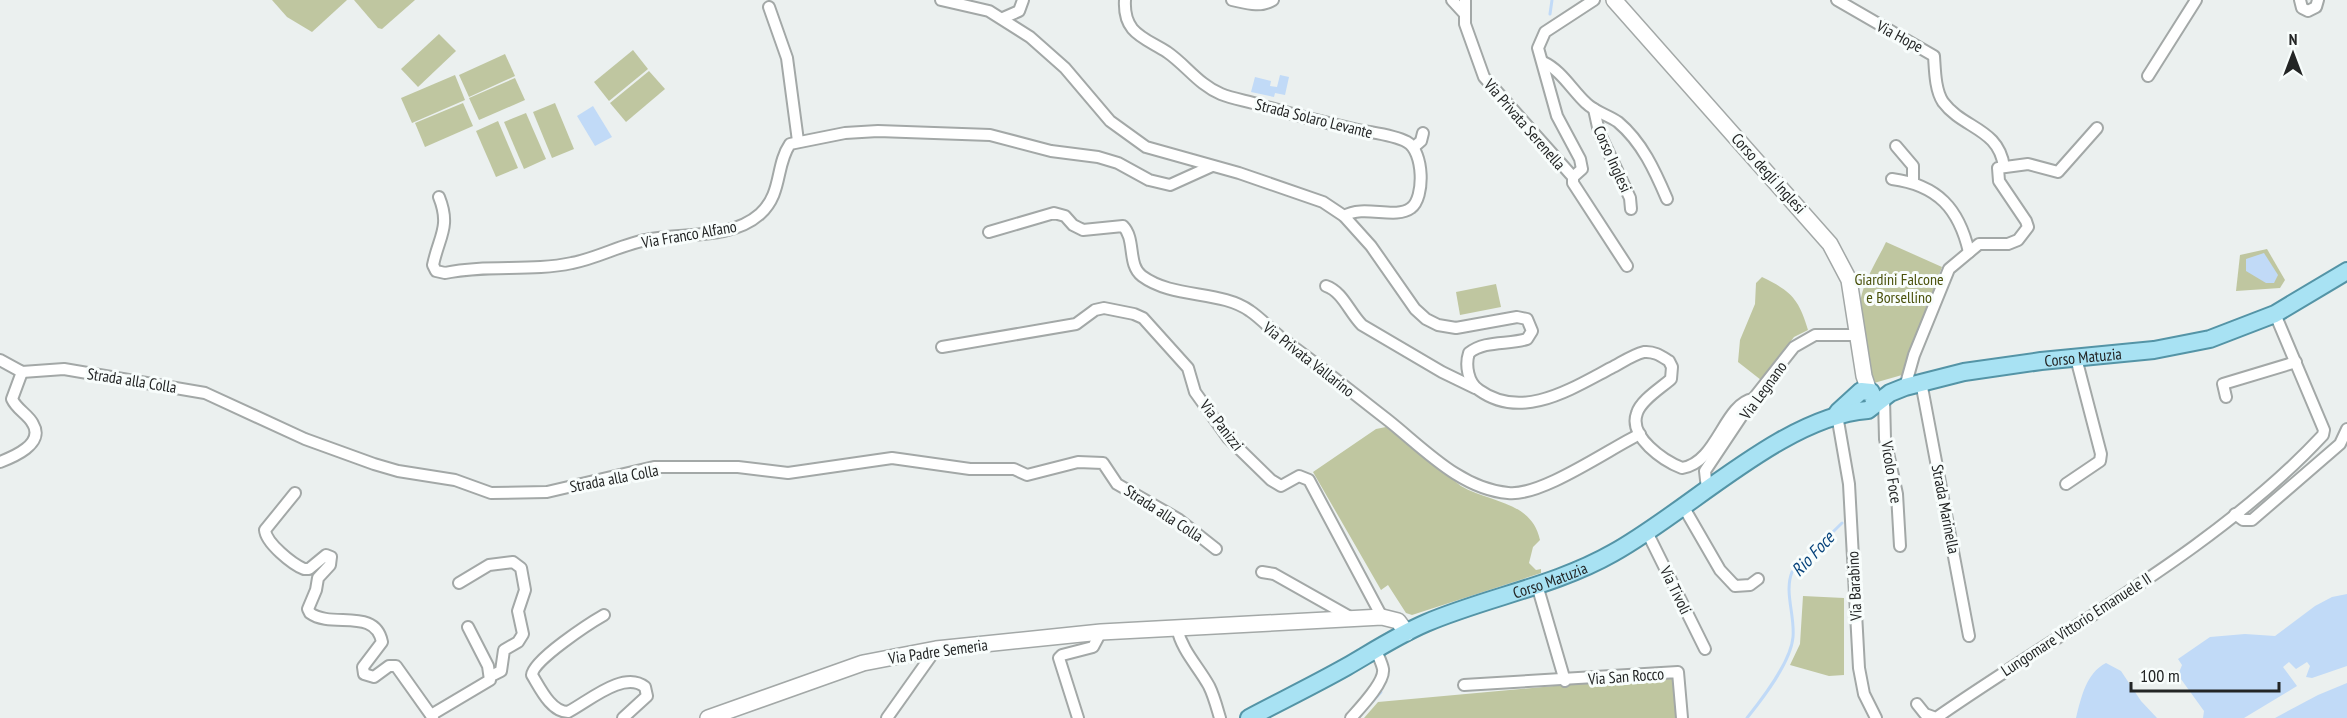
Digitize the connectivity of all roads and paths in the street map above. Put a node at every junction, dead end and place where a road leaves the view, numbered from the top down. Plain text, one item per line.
1 (941, 0) edge
2 (1023, 0) edge
3 (1125, 0) edge
4 (1232, 0) edge
5 (1273, 0) edge
6 (1452, 0) edge
7 (1465, 0) edge
8 (1594, 0) edge
9 (1614, 0) edge
10 (1837, 0) edge
11 (2196, 0) edge
12 (2300, 0) edge
13 (2318, 0) edge
14 (769, 7) dead end
15 (1463, 12) junction
16 (1003, 18) junction
17 (1543, 62) junction
18 (2148, 76) dead end
19 (1594, 109) junction
20 (2097, 128) dead end
21 (1423, 133) dead end
22 (798, 141) junction
23 (1896, 146) dead end
24 (1414, 147) junction
25 (1212, 166) junction
26 (2004, 167) junction
27 (1574, 177) junction
28 (1892, 179) dead end
29 (1913, 183) junction
30 (439, 196) dead end
31 (1667, 199) dead end
32 (1631, 208) dead end
33 (1344, 216) junction
34 (990, 232) dead end
35 (1969, 252) junction
36 (1627, 266) dead end
37 (2347, 271) edge
38 (1326, 286) dead end
39 (2275, 314) junction
40 (1857, 335) junction
41 (942, 347) dead end
42 (2076, 357) junction
43 (0, 360) edge
44 (2296, 362) junction
45 (22, 372) junction
46 (1476, 388) junction
47 (1878, 393) junction
48 (2226, 397) dead end
49 (1753, 399) junction
50 (1835, 416) junction
51 (2347, 429) edge
52 (1640, 434) junction
53 (0, 462) edge
54 (2066, 484) dead end
55 (1707, 489) junction
56 (295, 493) dead end
57 (1683, 506) junction
58 (2235, 514) junction
59 (1647, 532) junction
60 (1900, 546) dead end
61 (1216, 549) dead end
62 (1262, 572) dead end
63 (1758, 579) dead end
64 (459, 583) dead end
65 (1537, 585) junction
66 (604, 615) dead end
67 (1382, 617) junction
68 (1352, 618) junction
69 (468, 627) dead end
70 (1177, 628) junction
71 (1101, 632) junction
72 (1407, 633) junction
73 (1969, 636) dead end
74 (936, 649) junction
75 (1705, 649) dead end
76 (1376, 650) junction
77 (491, 676) junction
78 (1565, 681) junction
79 (1464, 685) dead end
80 (1917, 704) dead end
81 (432, 716) edge
82 (1874, 717) edge
83 (623, 718) edge
84 (708, 718) edge
85 (887, 718) edge
86 (1078, 718) edge
87 (1220, 718) edge
88 (1249, 718) edge
89 (1351, 718) edge
90 (1682, 718) edge

1 - 16 street
2 - 16 street
3 - 24 street, Strada Solaro Levante
4 - 5 street
6 - 15 street
7 - 15 street, Via Privata Serenella
8 - 17 street
9 - 40 main road, Corso degli Inglesi
10 - 26 street, Via Hope
11 - 18 street
12 - 13 street
14 - 22 street
15 - 27 street, Via Privata Serenella
16 - 25 street
17 - 19 street
17 - 27 street
19 - 31 street
19 - 32 street, Corso Inglesi
20 - 26 street
21 - 24 street
22 - 25 street
22 - 30 street, Via Franco Alfano
23 - 29 street
24 - 33 street
25 - 33 street
26 - 35 street, Via Hope
27 - 36 street, Via Privata Serenella
28 - 29 street
29 - 35 street
33 - 46 street
34 - 52 street, Via Privata Vallarino
35 - 47 street, Via Hope
37 - 39 main road, Corso Matuzia
38 - 46 street
39 - 42 main road, Corso Matuzia
39 - 44 street, Lungomare Vittorio Emanuele II
40 - 47 main road, Corso degli Inglesi
40 - 49 street, Via Legnano
41 - 67 street, Via Panizzi
42 - 47 main road, Corso Matuzia
42 - 54 street
43 - 45 street
44 - 48 street
44 - 58 street, Lungomare Vittorio Emanuele II
45 - 53 street
45 - 61 street, Strada alla Colla
46 - 52 street
47 - 50 main road, Corso Matuzia
47 - 60 street, Vicolo Foce
47 - 73 street, Strada Marinella
49 - 52 street
49 - 55 street, Via Legnano
50 - 55 main road, Corso Matuzia
50 - 82 street, Via Barabino
51 - 58 street
55 - 57 main road, Corso Matuzia
56 - 81 street
57 - 59 main road, Corso Matuzia
57 - 63 street
58 - 80 street, Lungomare Vittorio Emanuele II
59 - 65 main road, Corso Matuzia
59 - 75 street, Via Tivoli
62 - 68 street
64 - 77 street
65 - 72 main road, Corso Matuzia
65 - 78 street, Via San Rocco
66 - 83 street
67 - 68 main road, Via Padre Semeria
67 - 72 main road
68 - 70 main road, Via Padre Semeria
69 - 77 street
70 - 71 main road, Via Padre Semeria
70 - 87 street
71 - 74 main road, Via Padre Semeria
71 - 86 street
72 - 76 main road, Corso Matuzia
74 - 84 main road, Via Padre Semeria
74 - 85 street
76 - 88 main road, Corso Matuzia
76 - 89 street
77 - 81 street
78 - 79 street, Via San Rocco
78 - 90 street, Via San Rocco

